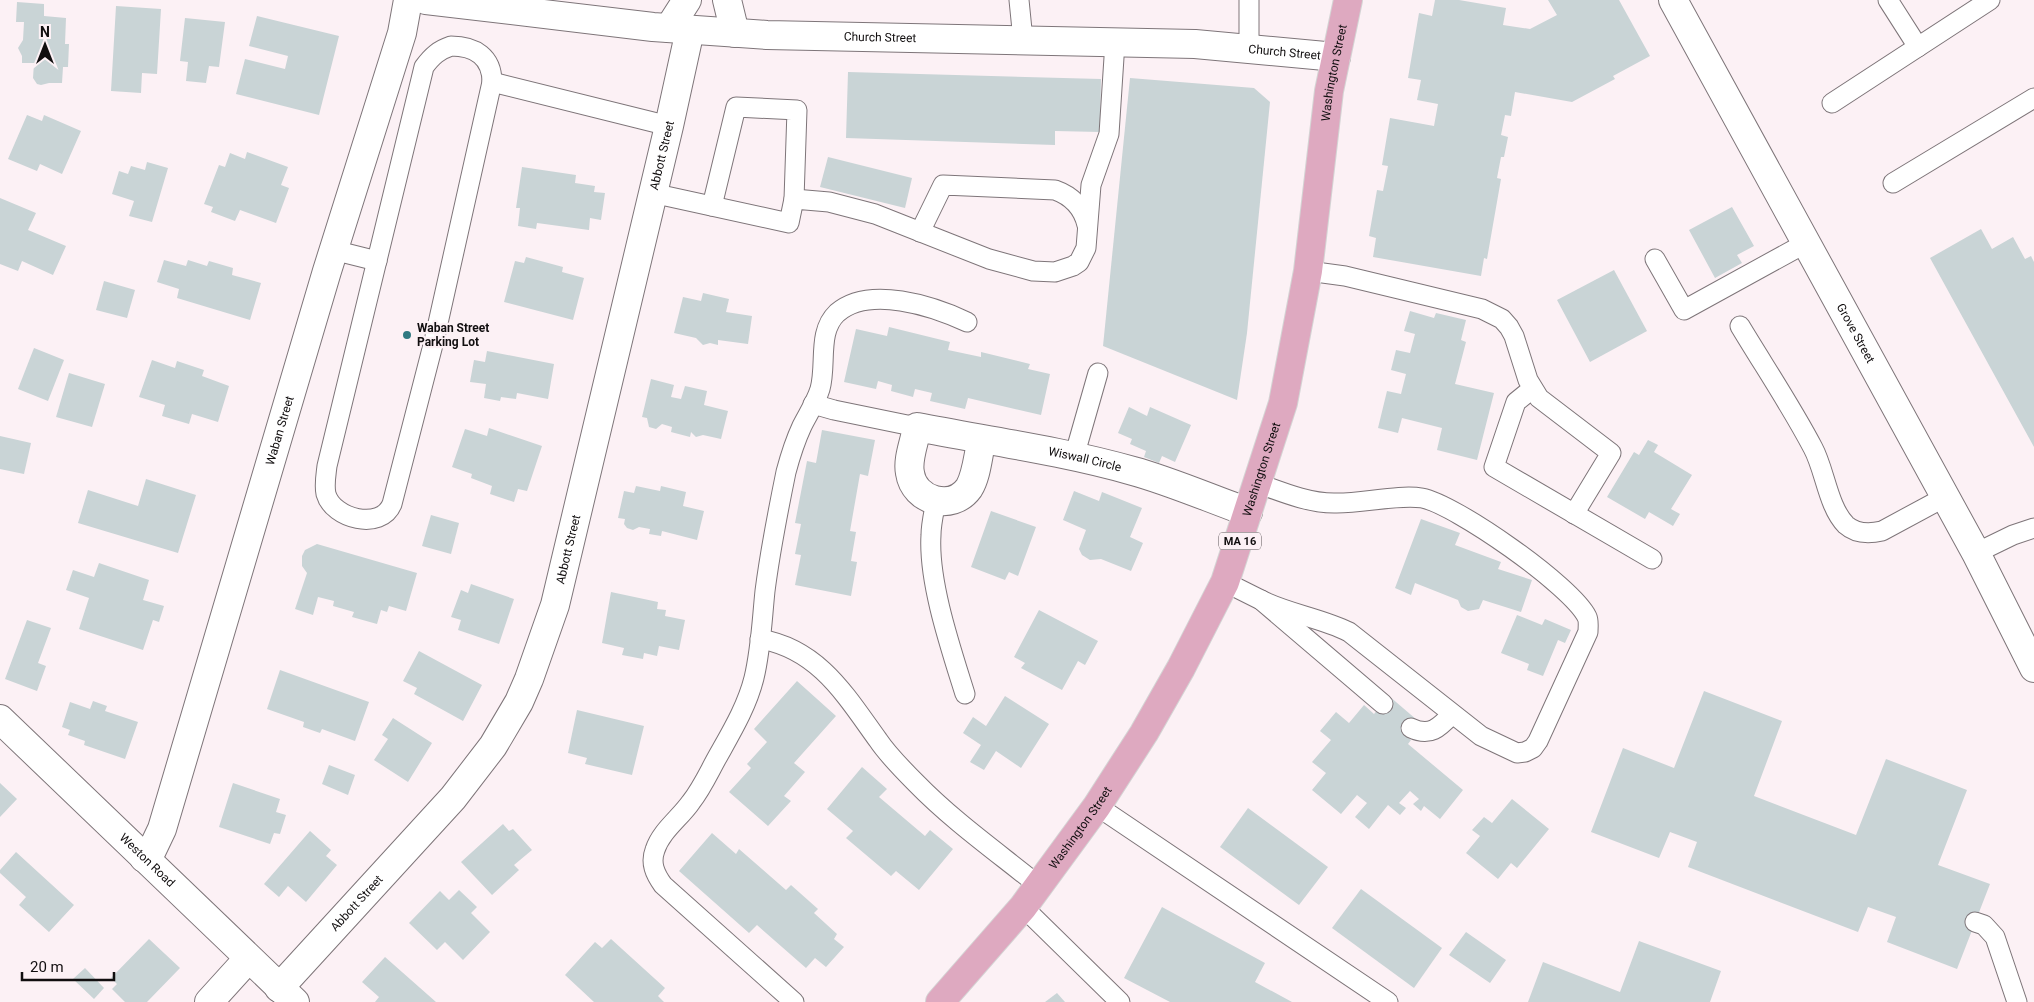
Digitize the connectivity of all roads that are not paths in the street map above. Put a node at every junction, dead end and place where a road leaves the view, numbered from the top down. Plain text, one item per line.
1 (408, 0) edge
2 (426, 0) edge
3 (687, 0) edge
4 (728, 0) edge
5 (1019, 0) edge
6 (1249, 0) edge
7 (1348, 0) edge
8 (1673, 0) edge
9 (1888, 0) edge
10 (1990, 0) edge
11 (510, 5) edge
12 (679, 29) junction
13 (735, 33) junction
14 (1023, 40) junction
15 (1115, 42) junction
16 (1918, 47) junction
17 (1249, 49) junction
18 (1336, 57) junction
19 (492, 82) junction
20 (2034, 98) edge
21 (1832, 103) dead end
22 (669, 126) junction
23 (1893, 183) dead end
24 (652, 193) junction
25 (794, 198) junction
26 (712, 206) junction
27 (1088, 230) junction
28 (920, 232) junction
29 (1806, 243) junction
30 (334, 250) junction
31 (1655, 259) dead end
32 (377, 261) junction
33 (1308, 271) junction
34 (966, 322) dead end
35 (1740, 326) dead end
36 (1098, 373) dead end
37 (1532, 389) junction
38 (813, 404) junction
39 (917, 427) junction
40 (982, 439) junction
41 (1074, 457) junction
42 (1258, 484) junction
43 (1946, 497) junction
44 (936, 501) junction
45 (1248, 512) junction
46 (1574, 514) junction
47 (2034, 528) edge
48 (1976, 553) junction
49 (1652, 559) dead end
50 (1225, 582) junction
51 (1261, 600) junction
52 (760, 639) junction
53 (2034, 668) edge
54 (965, 694) dead end
55 (1383, 704) dead end
56 (1452, 714) junction
57 (0, 719) edge
58 (1411, 728) dead end
59 (1097, 806) junction
60 (144, 858) junction
61 (1031, 896) junction
62 (1975, 922) dead end
63 (248, 959) junction
64 (287, 995) edge
65 (209, 1002) edge
66 (794, 1002) edge
67 (940, 1002) edge
68 (1120, 1002) edge
69 (1388, 1002) edge
70 (2018, 1002) edge

1 - 30 street, Waban Street
2 - 11 street, Church Street
3 - 12 street, Abbott Street
4 - 13 street
5 - 14 lane
6 - 17 lane
7 - 18 main road, Washington Street / MA 16
8 - 29 street, Grove Street
9 - 16 lane
10 - 16 lane
11 - 12 street, Church Street
12 - 13 street, Church Street
12 - 22 street, Abbott Street
13 - 14 street, Church Street
14 - 15 street, Church Street
15 - 17 street, Church Street
15 - 27 lane
16 - 21 lane
17 - 18 street, Church Street
18 - 33 main road, Washington Street / MA 16
19 - 22 lane
19 - 32 lane
19 - 32 lane
20 - 23 lane
22 - 24 street, Abbott Street
24 - 26 lane
24 - 64 street, Abbott Street
25 - 26 lane
25 - 26 lane
25 - 28 lane
27 - 28 lane
27 - 28 lane
29 - 31 lane
29 - 43 street, Grove Street
30 - 32 lane
30 - 60 street, Waban Street
33 - 37 lane
33 - 42 main road, Washington Street / MA 16
34 - 38 lane
35 - 43 lane
36 - 41 lane
37 - 46 lane
37 - 46 lane
38 - 39 lane
38 - 52 lane
39 - 40 street, Wiswall Circle
39 - 44 street
40 - 41 street, Wiswall Circle
40 - 44 street
41 - 45 street, Wiswall Circle
42 - 45 main road, Washington Street / MA 16
42 - 56 lane
43 - 48 street, Grove Street
44 - 54 lane
45 - 50 main road, Washington Street / MA 16
46 - 49 lane
47 - 48 lane
48 - 53 street, Grove Street
50 - 51 lane
50 - 59 main road, Washington Street / MA 16
51 - 55 lane
51 - 56 lane
52 - 61 lane
52 - 66 lane
56 - 58 lane
57 - 60 street, Weston Road
59 - 61 main road, Washington Street / MA 16
59 - 69 lane
60 - 63 street, Weston Road
61 - 67 main road, Washington Street / MA 16
61 - 68 lane
62 - 70 lane
63 - 64 street, Weston Road
63 - 65 street

